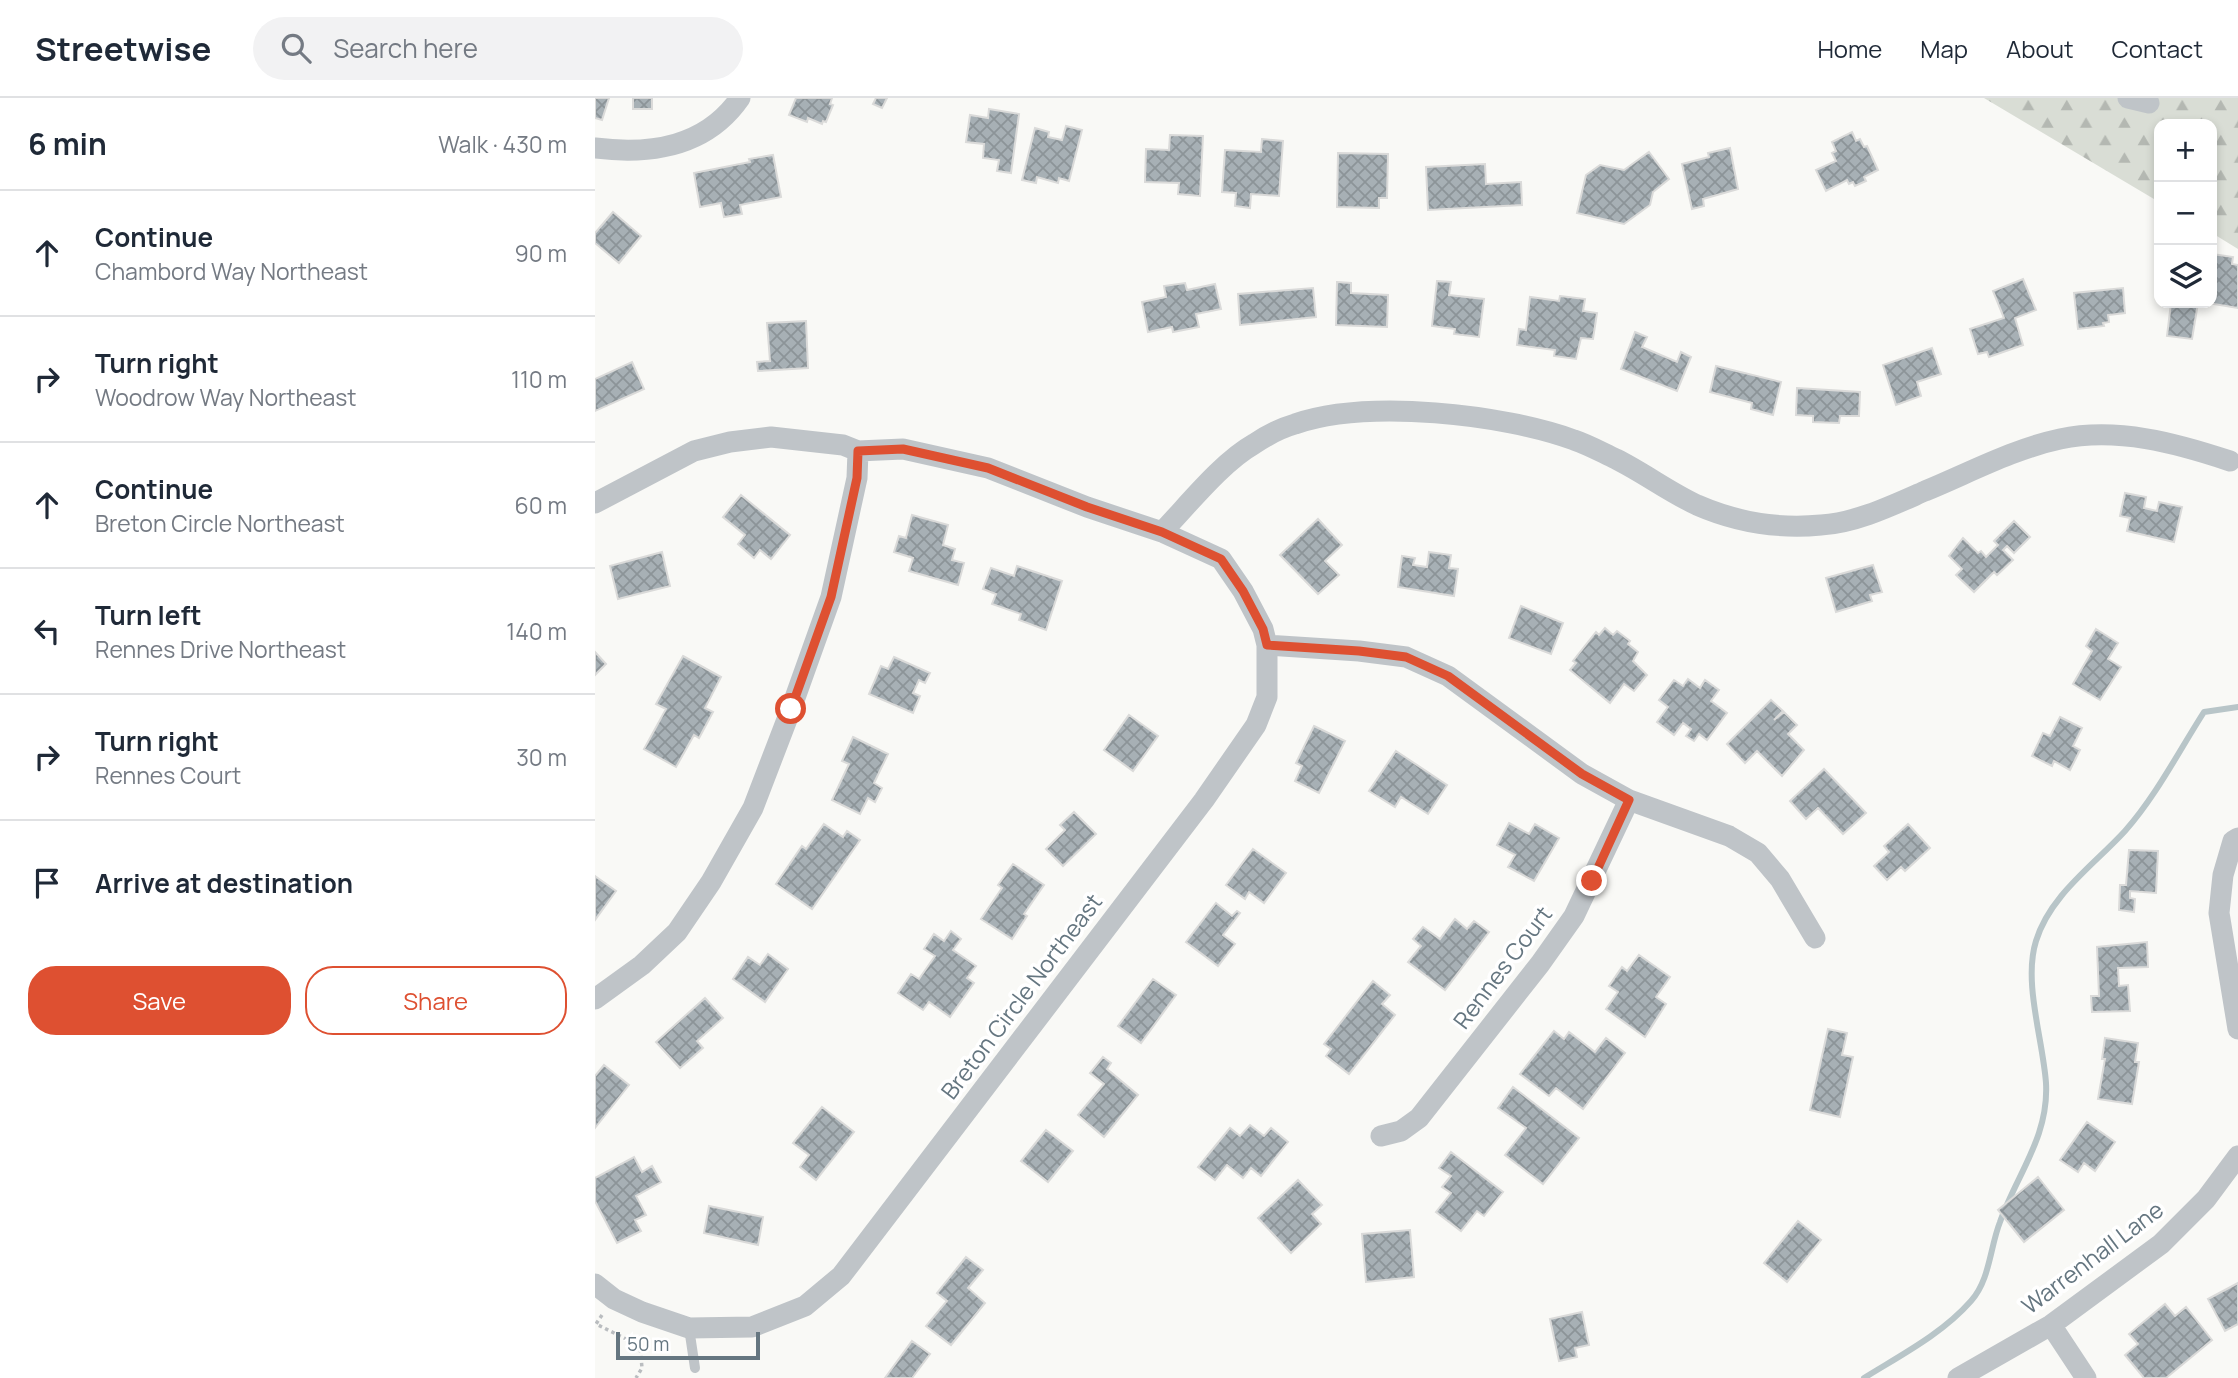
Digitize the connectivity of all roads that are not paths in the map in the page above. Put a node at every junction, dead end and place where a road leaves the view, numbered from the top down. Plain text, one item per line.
1 (740, 98) edge
2 (2128, 98) edge
3 (2149, 103) dead end
4 (595, 148) edge
5 (858, 451) junction
6 (2230, 461) dead end
7 (595, 503) edge
8 (1162, 532) junction
9 (1267, 645) junction
10 (1629, 800) junction
11 (2238, 838) edge
12 (1815, 938) dead end
13 (595, 999) edge
14 (2238, 1029) edge
15 (1381, 1136) dead end
16 (2238, 1156) edge
17 (595, 1284) edge
18 (2051, 1325) junction
19 (689, 1328) junction
20 (695, 1368) dead end
21 (1958, 1378) edge
22 (2087, 1378) edge

1 - 4 street
2 - 3 street
5 - 7 street, Breton Circle Northeast
5 - 8 street, Breton Circle Northeast
5 - 13 street
6 - 8 street
8 - 9 street, Breton Circle Northeast
9 - 10 street
9 - 19 street, Breton Circle Northeast
10 - 12 street
10 - 15 street, Rennes Court
11 - 14 street
16 - 18 street, Warrenhall Lane
17 - 19 street, Breton Circle Northeast
18 - 21 street, Warrenhall Lane
18 - 22 street
19 - 20 lane

